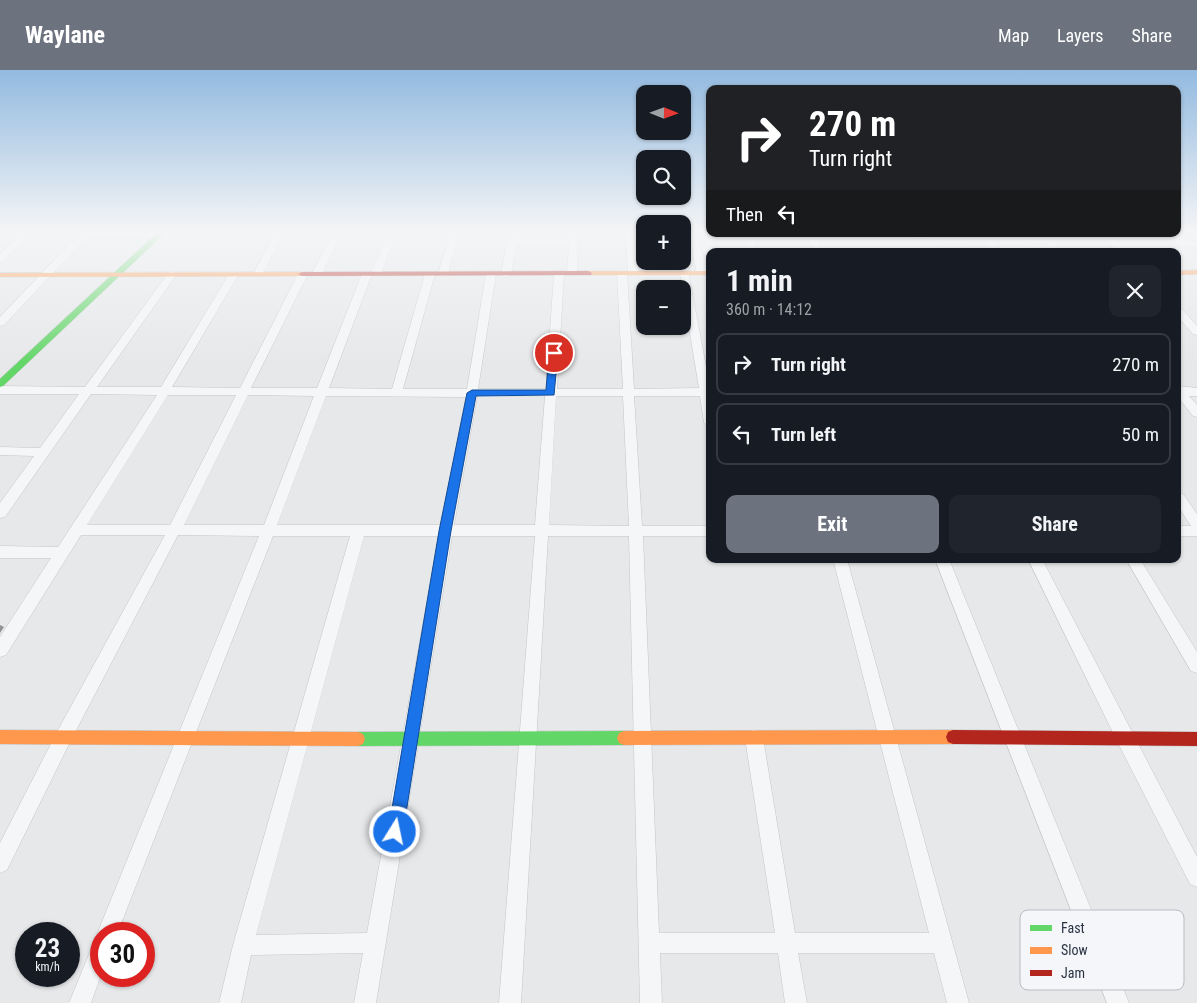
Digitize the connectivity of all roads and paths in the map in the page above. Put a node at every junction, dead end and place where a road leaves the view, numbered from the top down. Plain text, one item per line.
1 (46, 275) edge
2 (119, 275) edge
3 (171, 276) edge
4 (233, 276) edge
5 (309, 276) edge
6 (370, 276) edge
7 (430, 276) edge
8 (491, 276) edge
9 (566, 276) edge
10 (627, 276) edge
11 (685, 276) edge
12 (1181, 314) edge
13 (0, 323) edge
14 (1197, 332) edge
15 (0, 384) edge
16 (706, 387) edge
17 (0, 390) edge
18 (87, 391) junction
19 (164, 392) junction
20 (628, 392) junction
21 (706, 392) edge
22 (1181, 392) edge
23 (1197, 392) edge
24 (244, 393) junction
25 (472, 393) junction
26 (551, 393) junction
27 (320, 394) junction
28 (396, 394) junction
29 (1181, 395) edge
30 (1197, 413) edge
31 (0, 451) edge
32 (44, 452) junction
33 (1181, 501) edge
34 (0, 513) edge
35 (1197, 524) edge
36 (77, 530) junction
37 (541, 530) junction
38 (174, 531) junction
39 (268, 531) junction
40 (358, 531) junction
41 (445, 531) junction
42 (636, 531) junction
43 (706, 531) edge
44 (1181, 531) edge
45 (1197, 531) edge
46 (0, 552) edge
47 (62, 552) junction
48 (841, 563) edge
49 (944, 563) edge
50 (1037, 563) edge
51 (1135, 563) edge
52 (0, 650) edge
53 (1197, 666) edge
54 (64, 736) junction
55 (886, 736) junction
56 (0, 737) edge
57 (300, 737) junction
58 (641, 737) junction
59 (1012, 737) junction
60 (186, 738) junction
61 (530, 738) junction
62 (754, 738) junction
63 (412, 739) junction
64 (1125, 739) junction
65 (1197, 739) edge
66 (0, 863) edge
67 (1197, 877) edge
68 (1081, 910) edge
69 (112, 922) edge
70 (376, 943) junction
71 (648, 943) junction
72 (787, 943) junction
73 (942, 943) junction
74 (243, 945) junction
75 (90, 977) edge
76 (1113, 990) edge
77 (80, 1003) edge
78 (230, 1003) edge
79 (365, 1003) edge
80 (510, 1003) edge
81 (651, 1003) edge
82 (796, 1003) edge
83 (958, 1003) edge
84 (1118, 1003) edge

1 - 13 street
2 - 15 street
3 - 18 street
4 - 19 street
5 - 24 street
6 - 27 street
7 - 28 street
8 - 25 street
9 - 26 street
10 - 20 street
11 - 16 street
12 - 14 street
17 - 18 street
18 - 19 street
18 - 32 street
19 - 24 street
19 - 36 street
20 - 21 street
20 - 26 street
20 - 42 street
22 - 23 street
24 - 27 street
24 - 38 street
25 - 26 street
25 - 28 street
25 - 41 street
26 - 37 street
27 - 28 street
27 - 39 street
29 - 30 street
31 - 32 street
32 - 34 street
33 - 35 street
36 - 38 street
36 - 47 street
37 - 41 street
37 - 42 street
37 - 61 street
38 - 39 street
38 - 54 street
39 - 40 street
39 - 60 street
40 - 41 street
40 - 57 street
41 - 63 street
42 - 43 street
42 - 58 street
44 - 45 street
46 - 47 street
47 - 52 street
48 - 55 street
49 - 59 street
50 - 64 street
51 - 53 street
54 - 56 street
54 - 60 street
54 - 66 street
55 - 59 street
55 - 62 street
55 - 73 street
57 - 60 street
57 - 63 street
57 - 74 street
58 - 61 street
58 - 62 street
58 - 71 street
59 - 64 street
59 - 68 street
60 - 69 street
61 - 63 street
61 - 80 street
62 - 72 street
63 - 70 street
64 - 65 street
64 - 67 street
70 - 74 street
70 - 79 street
71 - 72 street
71 - 81 street
72 - 73 street
72 - 82 street
73 - 83 street
74 - 78 street
75 - 77 street
76 - 84 street

